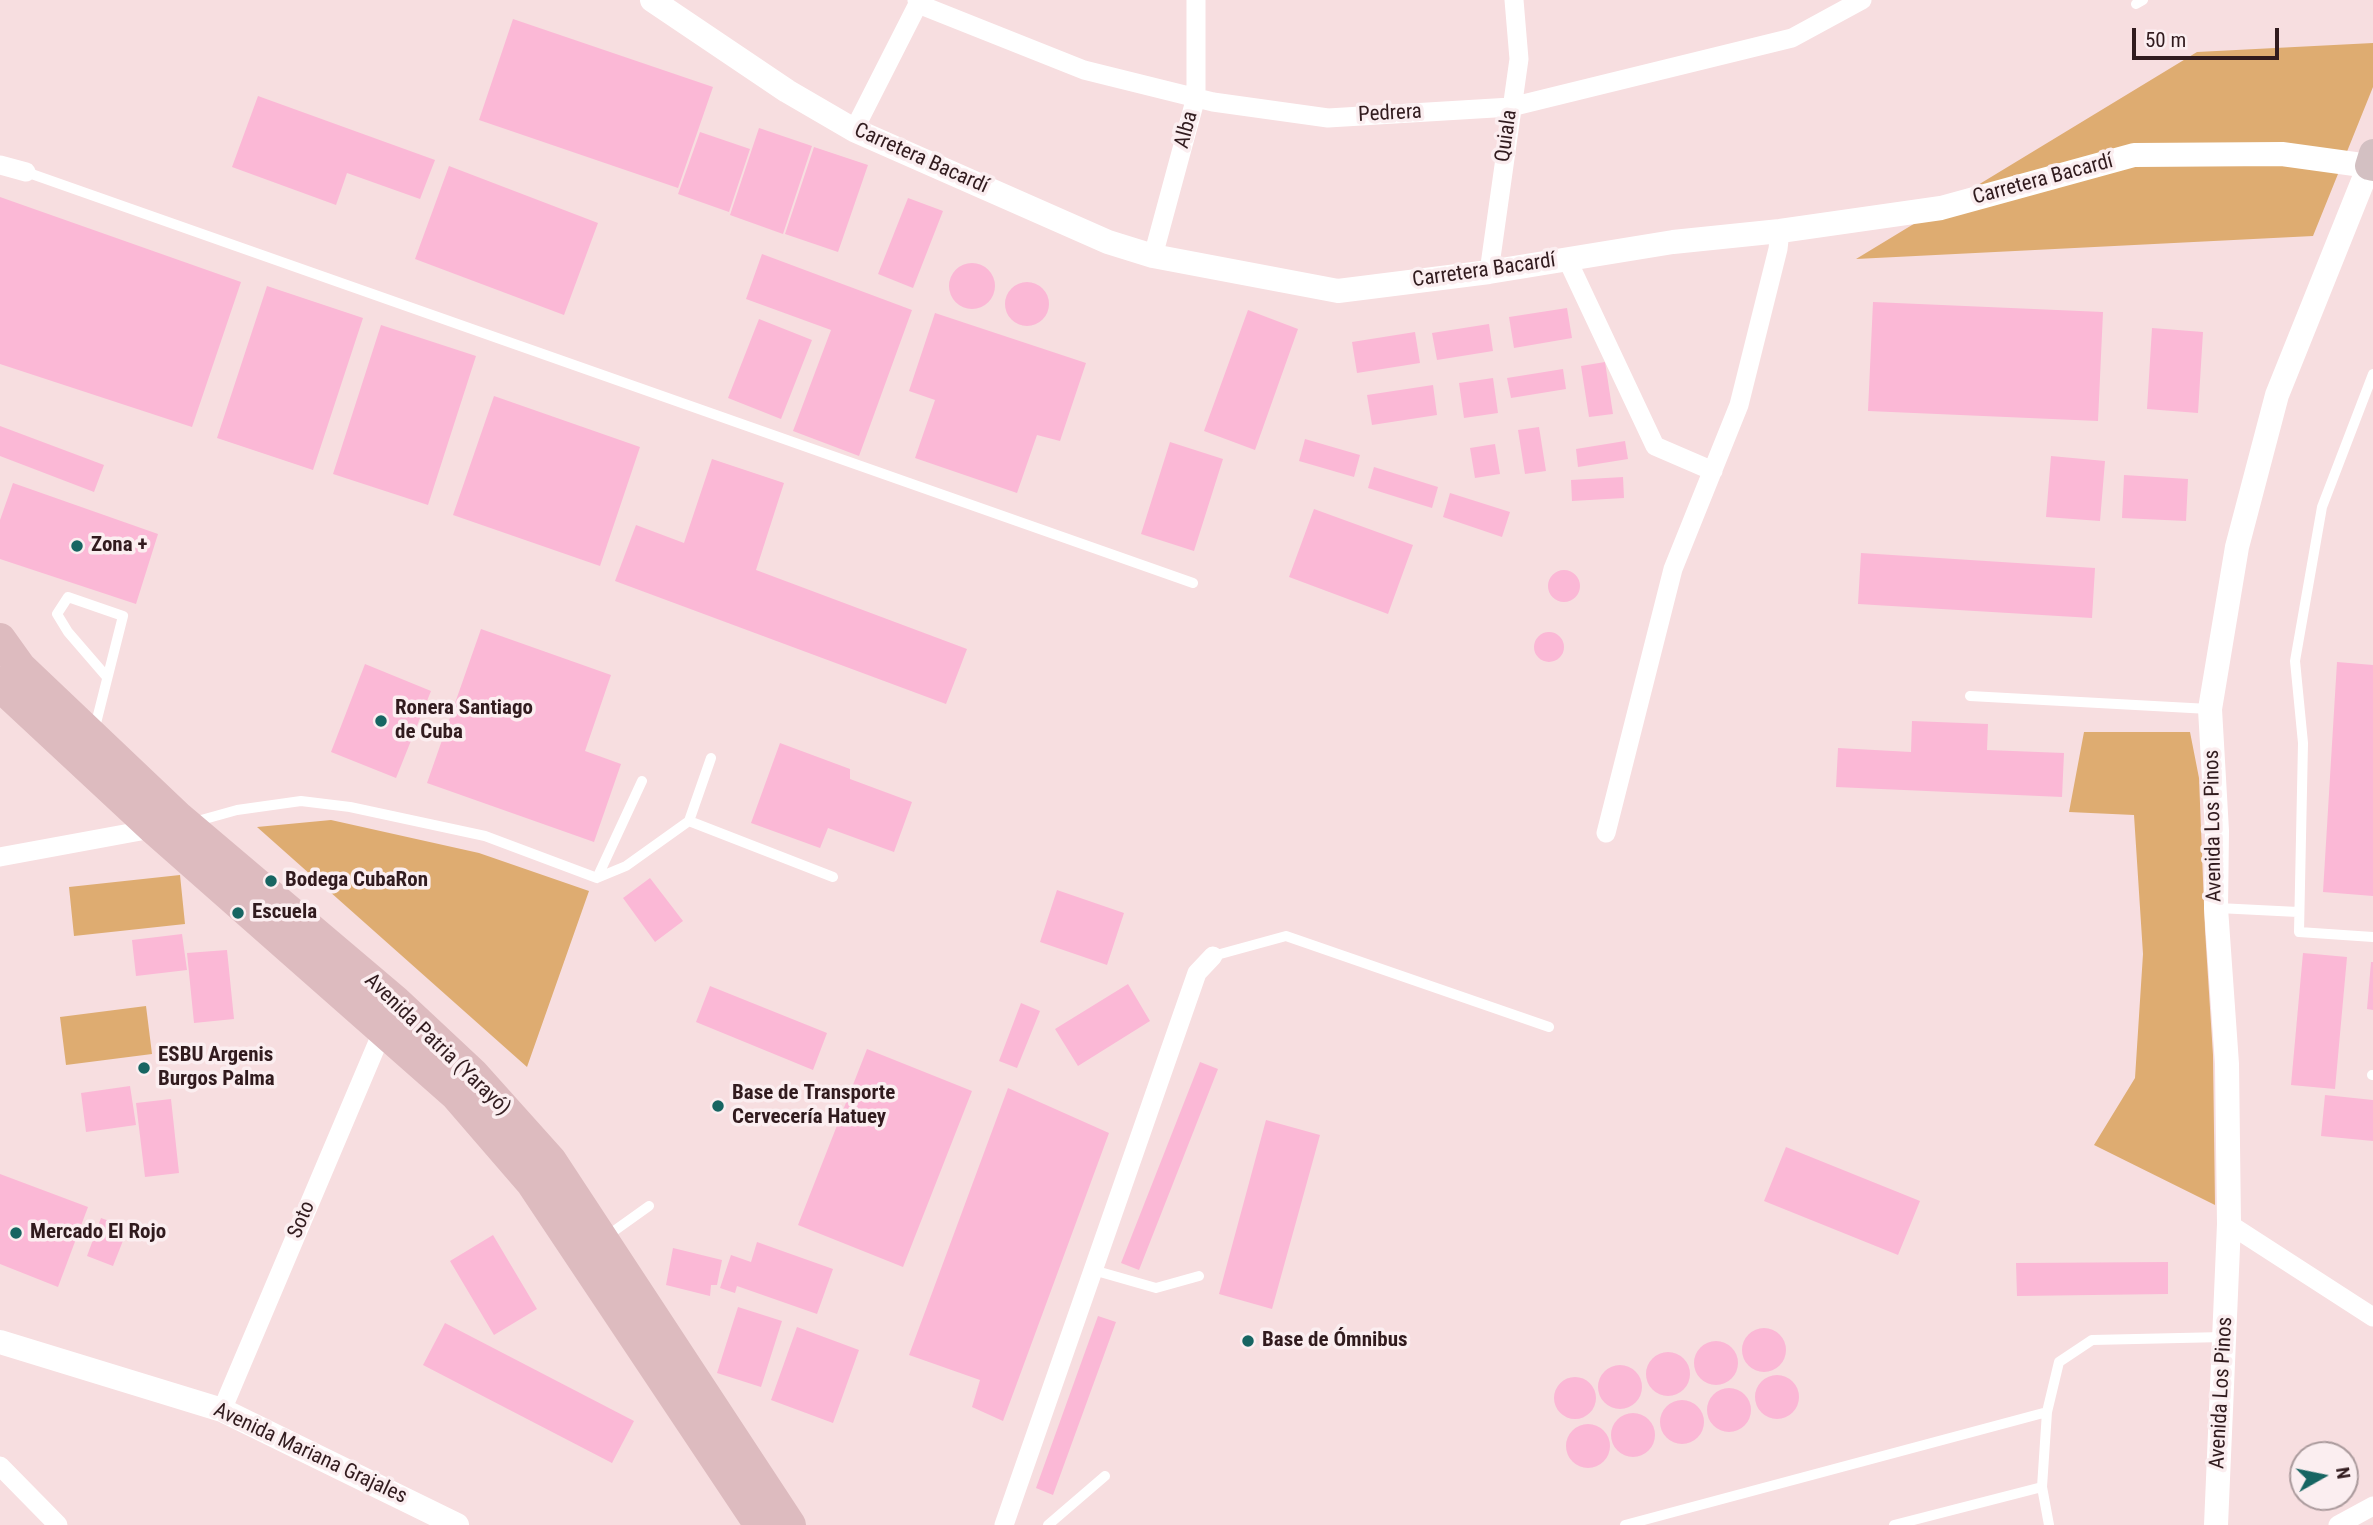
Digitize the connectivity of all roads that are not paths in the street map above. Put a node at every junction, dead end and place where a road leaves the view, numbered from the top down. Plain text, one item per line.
1 (652, 0) edge
2 (1196, 0) edge
3 (1514, 0) edge
4 (1862, 0) edge
5 (917, 2) edge
6 (1196, 97) junction
7 (1511, 107) junction
8 (854, 130) junction
9 (2372, 162) edge
10 (0, 164) edge
11 (26, 172) joint
12 (1780, 231) junction
13 (1153, 256) junction
14 (1567, 259) junction
15 (1489, 272) junction
16 (2373, 374) edge
17 (1713, 471) junction
18 (1193, 583) dead end
19 (0, 639) edge
20 (106, 676) junction
21 (0, 683) edge
22 (1970, 696) dead end
23 (2210, 709) junction
24 (92, 737) junction
25 (711, 758) dead end
26 (642, 782) dead end
27 (689, 821) junction
28 (186, 824) junction
29 (153, 828) junction
30 (1606, 833) dead end
31 (0, 857) edge
32 (833, 877) dead end
33 (597, 878) junction
34 (2216, 908) junction
35 (2298, 912) junction
36 (2373, 937) edge
37 (1213, 956) joint
38 (1549, 1027) dead end
39 (383, 1030) junction
40 (649, 1206) dead end
41 (2229, 1224) junction
42 (603, 1238) junction
43 (1093, 1270) junction
44 (1199, 1276) dead end
45 (2373, 1317) edge
46 (2224, 1337) junction
47 (0, 1342) edge
48 (222, 1410) junction
49 (2047, 1412) junction
50 (0, 1465) edge
51 (1105, 1476) dead end
52 (2042, 1487) junction
53 (2373, 1506) edge
54 (58, 1525) edge
55 (457, 1525) edge
56 (760, 1525) edge
57 (790, 1525) edge
58 (1004, 1525) edge
59 (1048, 1525) edge
60 (1625, 1525) edge
61 (1894, 1525) edge
62 (2049, 1525) edge
63 (2216, 1525) edge
64 (2338, 1525) edge

1 - 8 street, Carretera Bacardí
2 - 6 street, Alba
3 - 7 street, Quiala
4 - 7 street, Pedrera
5 - 6 street, Pedrera
5 - 8 street
6 - 7 street, Pedrera
6 - 13 street, Alba
7 - 15 street, Quiala
8 - 13 street, Carretera Bacardí
9 - 12 street, Carretera Bacardí
9 - 23 street, Avenida Los Pinos
10 - 11 street
11 - 18 lane
12 - 14 street, Carretera Bacardí
12 - 17 street
13 - 15 street, Carretera Bacardí
14 - 15 street, Carretera Bacardí
14 - 17 street
16 - 35 lane
17 - 30 street
19 - 24 main road, Avenida Patria (Yarayó)
20 - 20 lane
20 - 24 lane
21 - 29 main road, Avenida Patria (Yarayó)
22 - 23 lane
23 - 34 street, Avenida Los Pinos
24 - 28 main road, Avenida Patria (Yarayó)
25 - 27 lane
26 - 33 lane
27 - 32 lane
27 - 33 lane
28 - 29 street
28 - 33 lane
28 - 42 main road, Avenida Patria (Yarayó)
29 - 31 street
29 - 39 main road, Avenida Patria (Yarayó)
34 - 35 lane
34 - 41 street, Avenida Los Pinos
35 - 36 lane
37 - 38 lane
37 - 43 street
39 - 48 street, Soto
39 - 56 main road, Avenida Patria (Yarayó)
40 - 42 lane
41 - 45 street
41 - 46 street, Avenida Los Pinos
42 - 57 main road, Avenida Patria (Yarayó)
43 - 44 lane
43 - 58 street
46 - 49 lane
46 - 63 street, Avenida Los Pinos
47 - 48 street, Avenida Mariana Grajales
48 - 55 street, Avenida Mariana Grajales
49 - 52 lane
49 - 60 lane
50 - 54 street
51 - 59 lane
52 - 61 lane
52 - 62 lane
53 - 64 street

